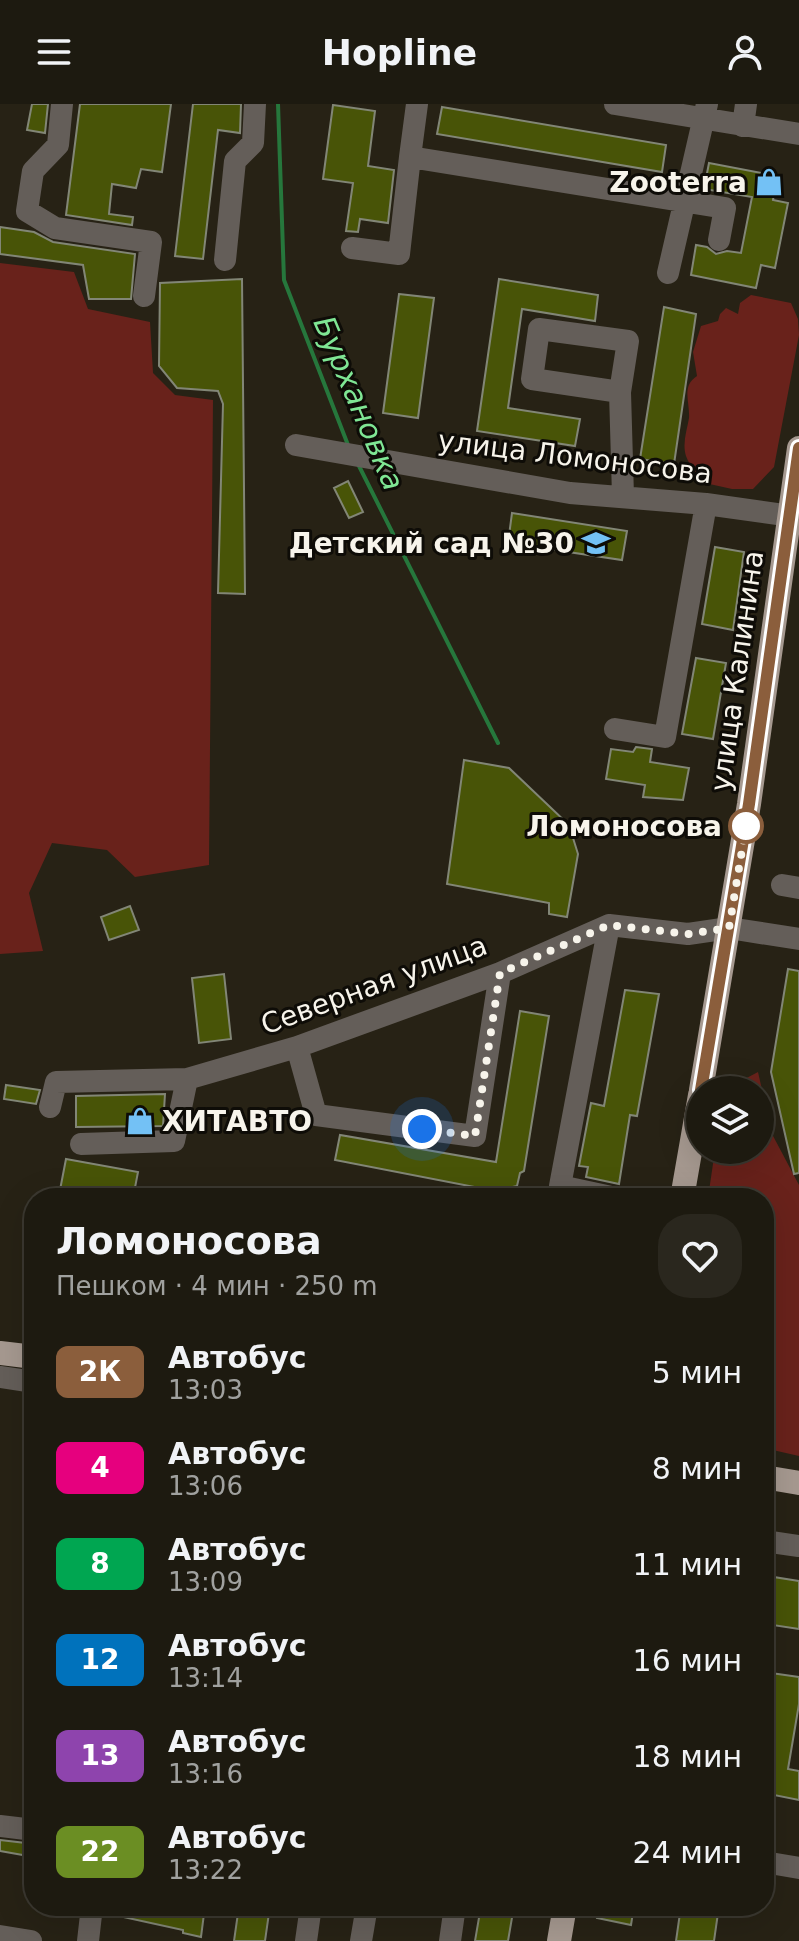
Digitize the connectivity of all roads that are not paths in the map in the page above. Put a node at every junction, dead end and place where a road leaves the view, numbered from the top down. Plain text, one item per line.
1 (62, 104) edge
2 (255, 104) edge
3 (417, 104) edge
4 (615, 104) edge
5 (706, 112) edge
6 (744, 115) edge
7 (799, 134) edge
8 (410, 157) junction
9 (686, 201) junction
10 (719, 240) dead end
11 (352, 248) dead end
12 (225, 260) dead end
13 (668, 273) dead end
14 (144, 296) dead end
15 (620, 392) junction
16 (296, 445) dead end
17 (799, 448) edge
18 (623, 496) junction
19 (706, 504) junction
20 (794, 516) edge
21 (615, 729) dead end
22 (609, 925) junction
23 (729, 928) junction
24 (799, 939) edge
25 (500, 973) junction
26 (297, 1047) junction
27 (703, 1076) edge
28 (187, 1079) junction
29 (50, 1107) dead end
30 (81, 1144) dead end
31 (688, 1164) edge
32 (569, 1188) edge
33 (684, 1188) edge
34 (0, 1353) edge
35 (24, 1356) edge
36 (0, 1377) edge
37 (24, 1381) edge
38 (774, 1479) edge
39 (799, 1483) edge
40 (774, 1542) edge
41 (799, 1546) edge
42 (0, 1826) edge
43 (24, 1829) edge
44 (774, 1864) edge
45 (799, 1868) edge
46 (91, 1916) edge
47 (310, 1916) edge
48 (365, 1916) edge
49 (454, 1916) edge
50 (563, 1916) edge
51 (0, 1936) edge
52 (31, 1941) edge
53 (88, 1941) edge
54 (306, 1941) edge
55 (361, 1941) edge
56 (450, 1941) edge
57 (559, 1941) edge

1 - 14 street
2 - 12 street
3 - 8 street
4 - 5 street
5 - 6 street
5 - 9 street
6 - 7 street
8 - 9 street
8 - 11 street
9 - 10 street
9 - 13 street
15 - 15 street
15 - 18 street
16 - 18 street, улица Ломоносова
17 - 20 main road, улица Калинина
18 - 19 street, улица Ломоносова
19 - 20 street, улица Ломоносова
19 - 21 street
20 - 23 main road, улица Калинина
22 - 23 street
22 - 25 street, Северная улица
22 - 32 street
23 - 24 street
23 - 27 main road, улица Калинина
25 - 26 street, Северная улица
25 - 26 street
26 - 28 street, Северная улица
28 - 29 street, Северная улица
28 - 30 street
31 - 33 main road, улица Калинина
34 - 35 main road
36 - 37 street
38 - 39 main road
40 - 41 street
42 - 43 street
44 - 45 street
46 - 53 street
47 - 54 street
48 - 55 street
49 - 56 street
50 - 57 main road
51 - 52 street

